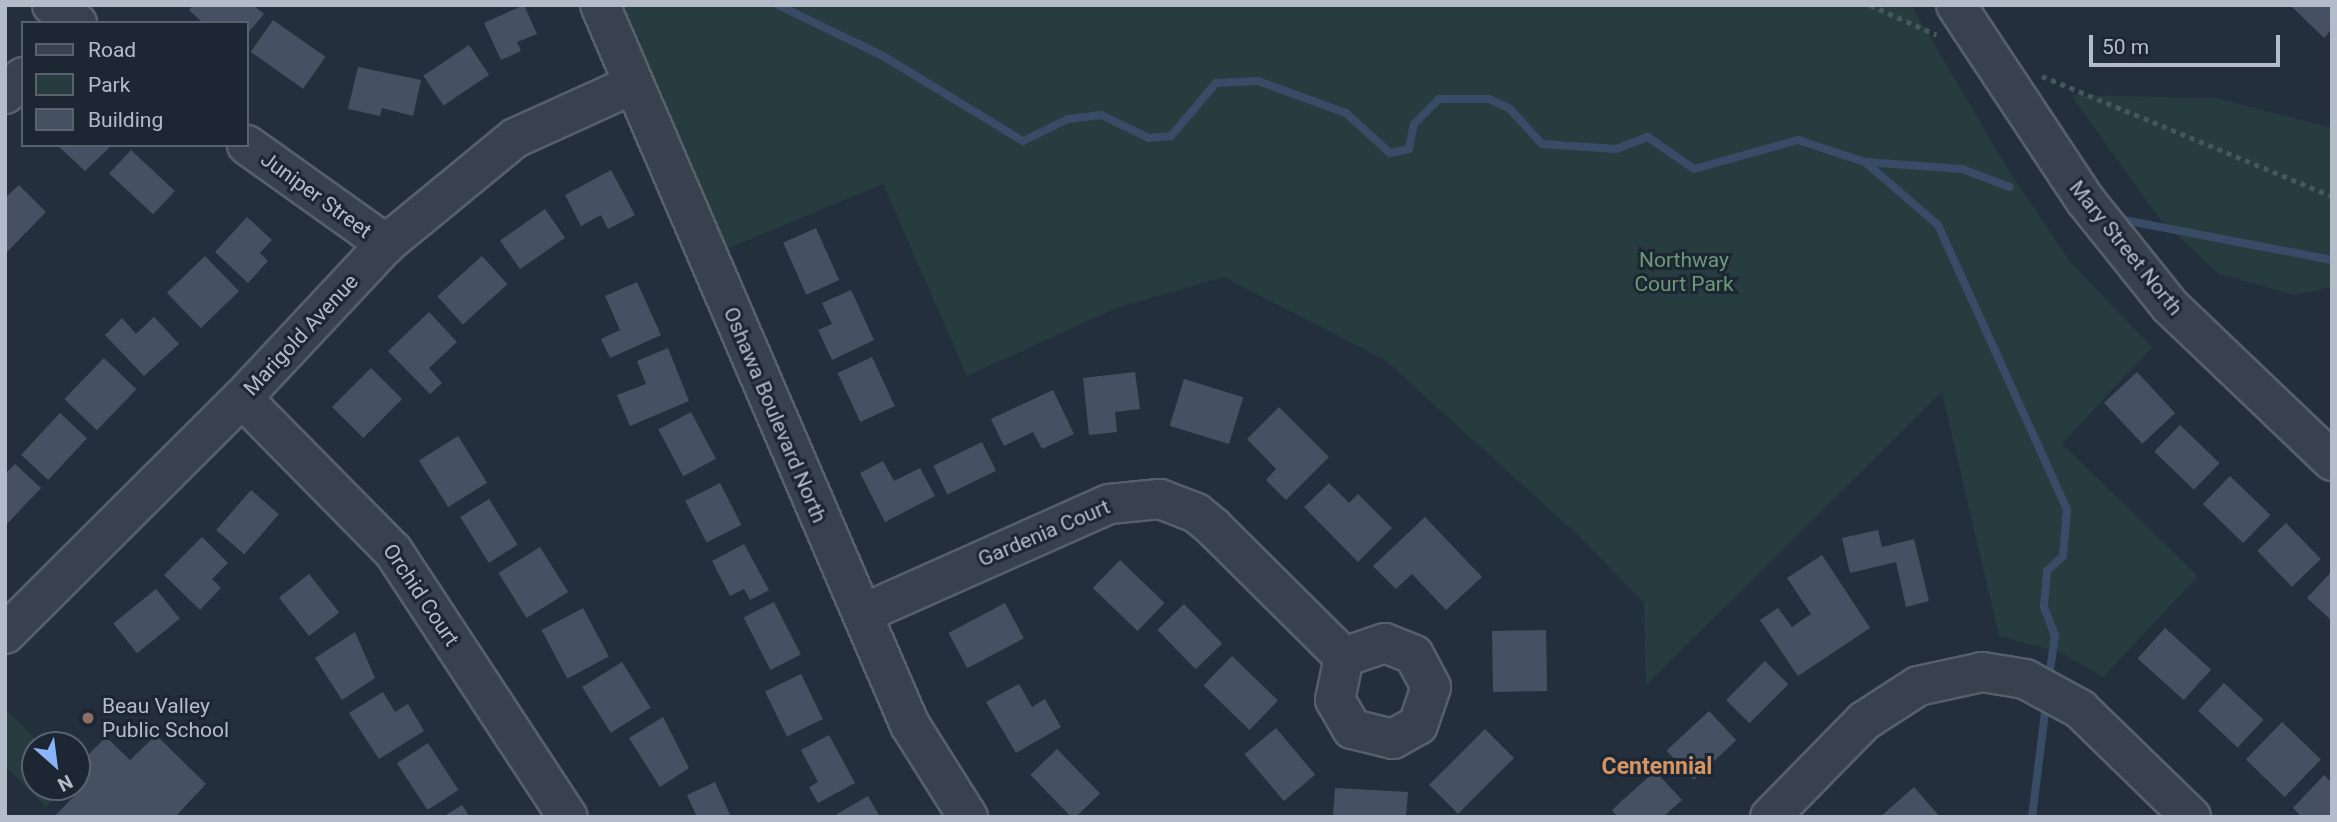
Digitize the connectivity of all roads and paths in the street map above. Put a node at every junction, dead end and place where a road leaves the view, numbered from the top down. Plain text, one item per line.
1 (52, 5) edge
2 (600, 5) edge
3 (1870, 5) edge
4 (1946, 20) edge
5 (74, 21) edge
6 (2041, 75) dead end
7 (21, 79) edge
8 (632, 85) junction
9 (5, 94) edge
10 (248, 146) edge
11 (2332, 196) edge
12 (386, 244) junction
13 (242, 398) junction
14 (2332, 461) edge
15 (862, 614) junction
16 (5, 634) edge
17 (1344, 657) dead end
18 (568, 817) edge
19 (968, 817) edge
20 (1770, 817) edge
21 (2191, 817) edge

1 - 5 street
2 - 8 street, Oshawa Boulevard North
3 - 4 path
4 - 14 street, Mary Street North
6 - 11 path
7 - 9 street
8 - 12 street, Marigold Avenue
8 - 15 street, Oshawa Boulevard North
10 - 12 street, Juniper Street
12 - 13 street, Marigold Avenue
13 - 16 street, Marigold Avenue
13 - 18 street, Orchid Court
15 - 17 street, Gardenia Court
15 - 19 street, Oshawa Boulevard North
20 - 21 street

